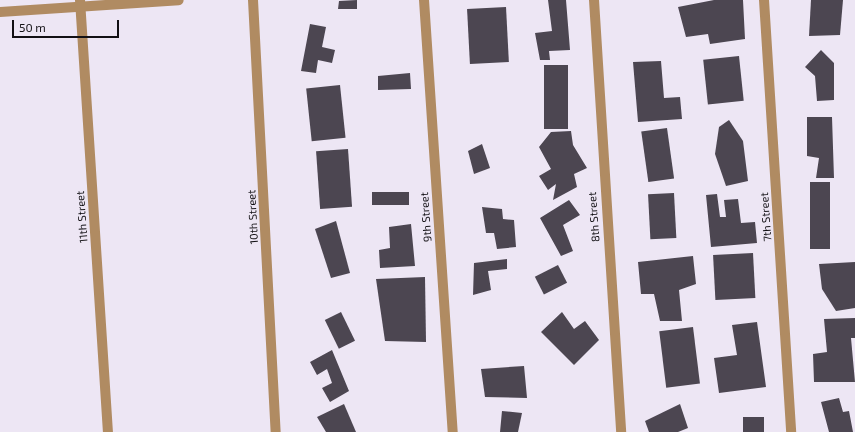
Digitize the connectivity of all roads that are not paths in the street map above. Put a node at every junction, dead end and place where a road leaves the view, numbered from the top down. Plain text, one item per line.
1 (179, 0) edge
2 (253, 0) edge
3 (424, 0) edge
4 (594, 0) edge
5 (764, 0) edge
6 (80, 4) edge
7 (0, 12) edge
8 (108, 432) edge
9 (276, 432) edge
10 (453, 432) edge
11 (621, 432) edge
12 (791, 432) edge

1 - 6 street
2 - 9 street, 10th Street
3 - 10 street, 9th Street
4 - 11 street, 8th Street
5 - 12 street, 7th Street
6 - 7 street
6 - 8 street, 11th Street

